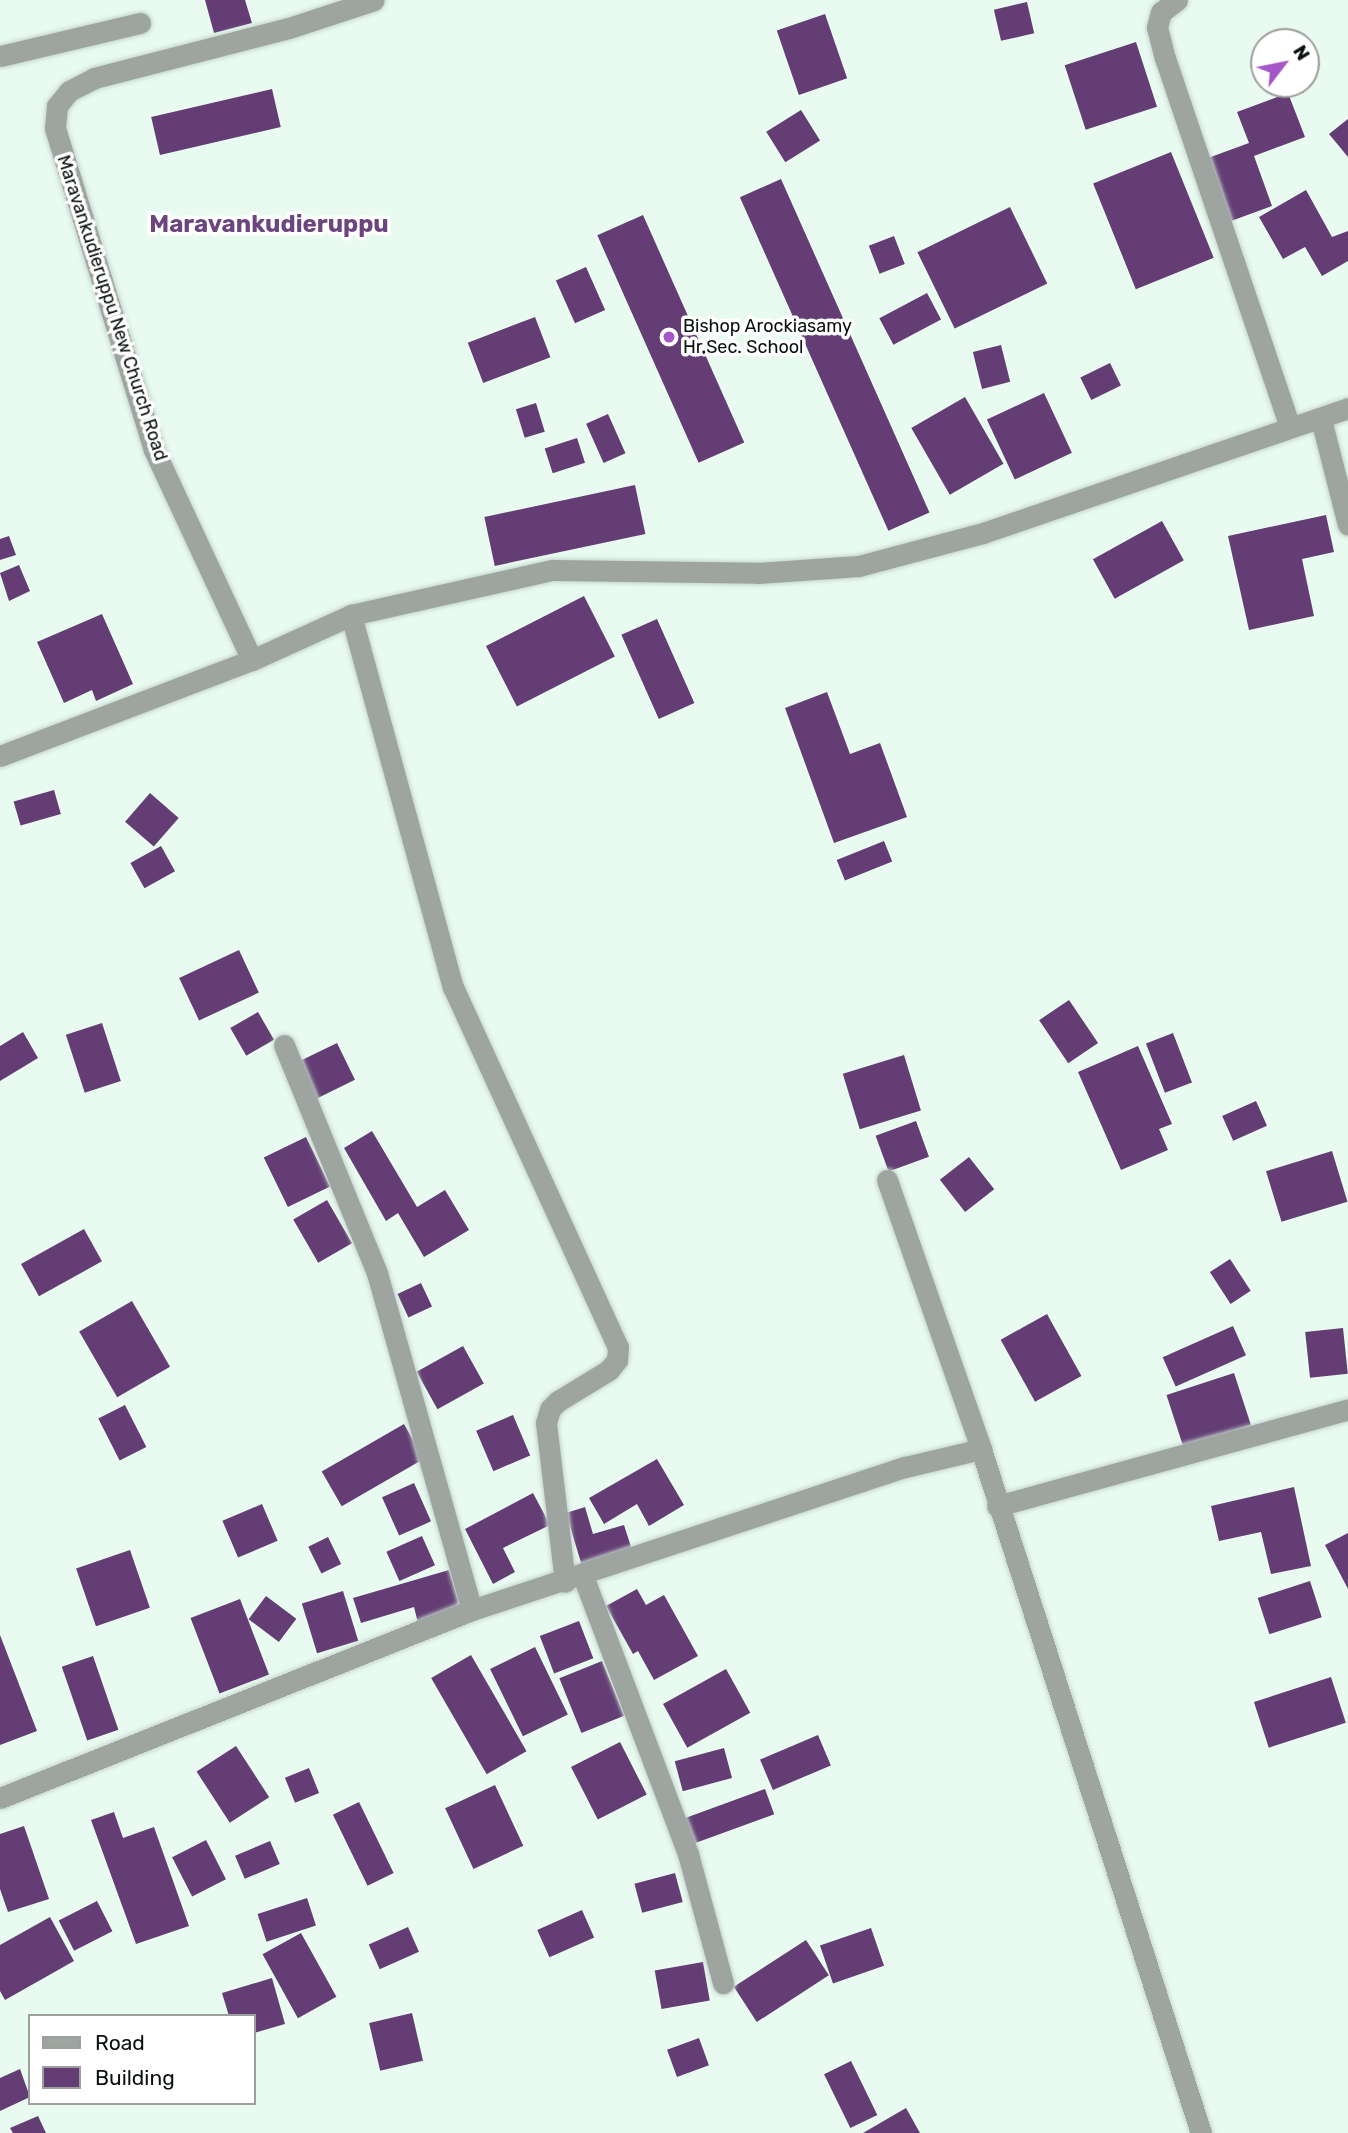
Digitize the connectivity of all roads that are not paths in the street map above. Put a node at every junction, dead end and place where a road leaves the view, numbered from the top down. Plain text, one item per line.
1 (374, 0) edge
2 (1177, 0) edge
3 (140, 23) dead end
4 (0, 56) edge
5 (1348, 408) edge
6 (1321, 419) junction
7 (1290, 427) junction
8 (1348, 526) edge
9 (351, 615) junction
10 (252, 660) junction
11 (0, 756) edge
12 (284, 1045) dead end
13 (887, 1180) dead end
14 (1348, 1409) edge
15 (981, 1449) junction
16 (997, 1506) junction
17 (574, 1579) junction
18 (472, 1610) junction
19 (0, 1798) edge
20 (723, 1983) dead end
21 (1201, 2133) edge

1 - 10 street, Maravankudieruppu New Church Road
2 - 7 street
3 - 4 street
5 - 6 street
6 - 7 street
6 - 8 street
7 - 9 street
9 - 10 street
9 - 17 street
10 - 11 street
12 - 18 street
13 - 15 street
14 - 16 street
15 - 16 street
15 - 17 street
16 - 21 street
17 - 18 street
17 - 20 street
18 - 19 street

